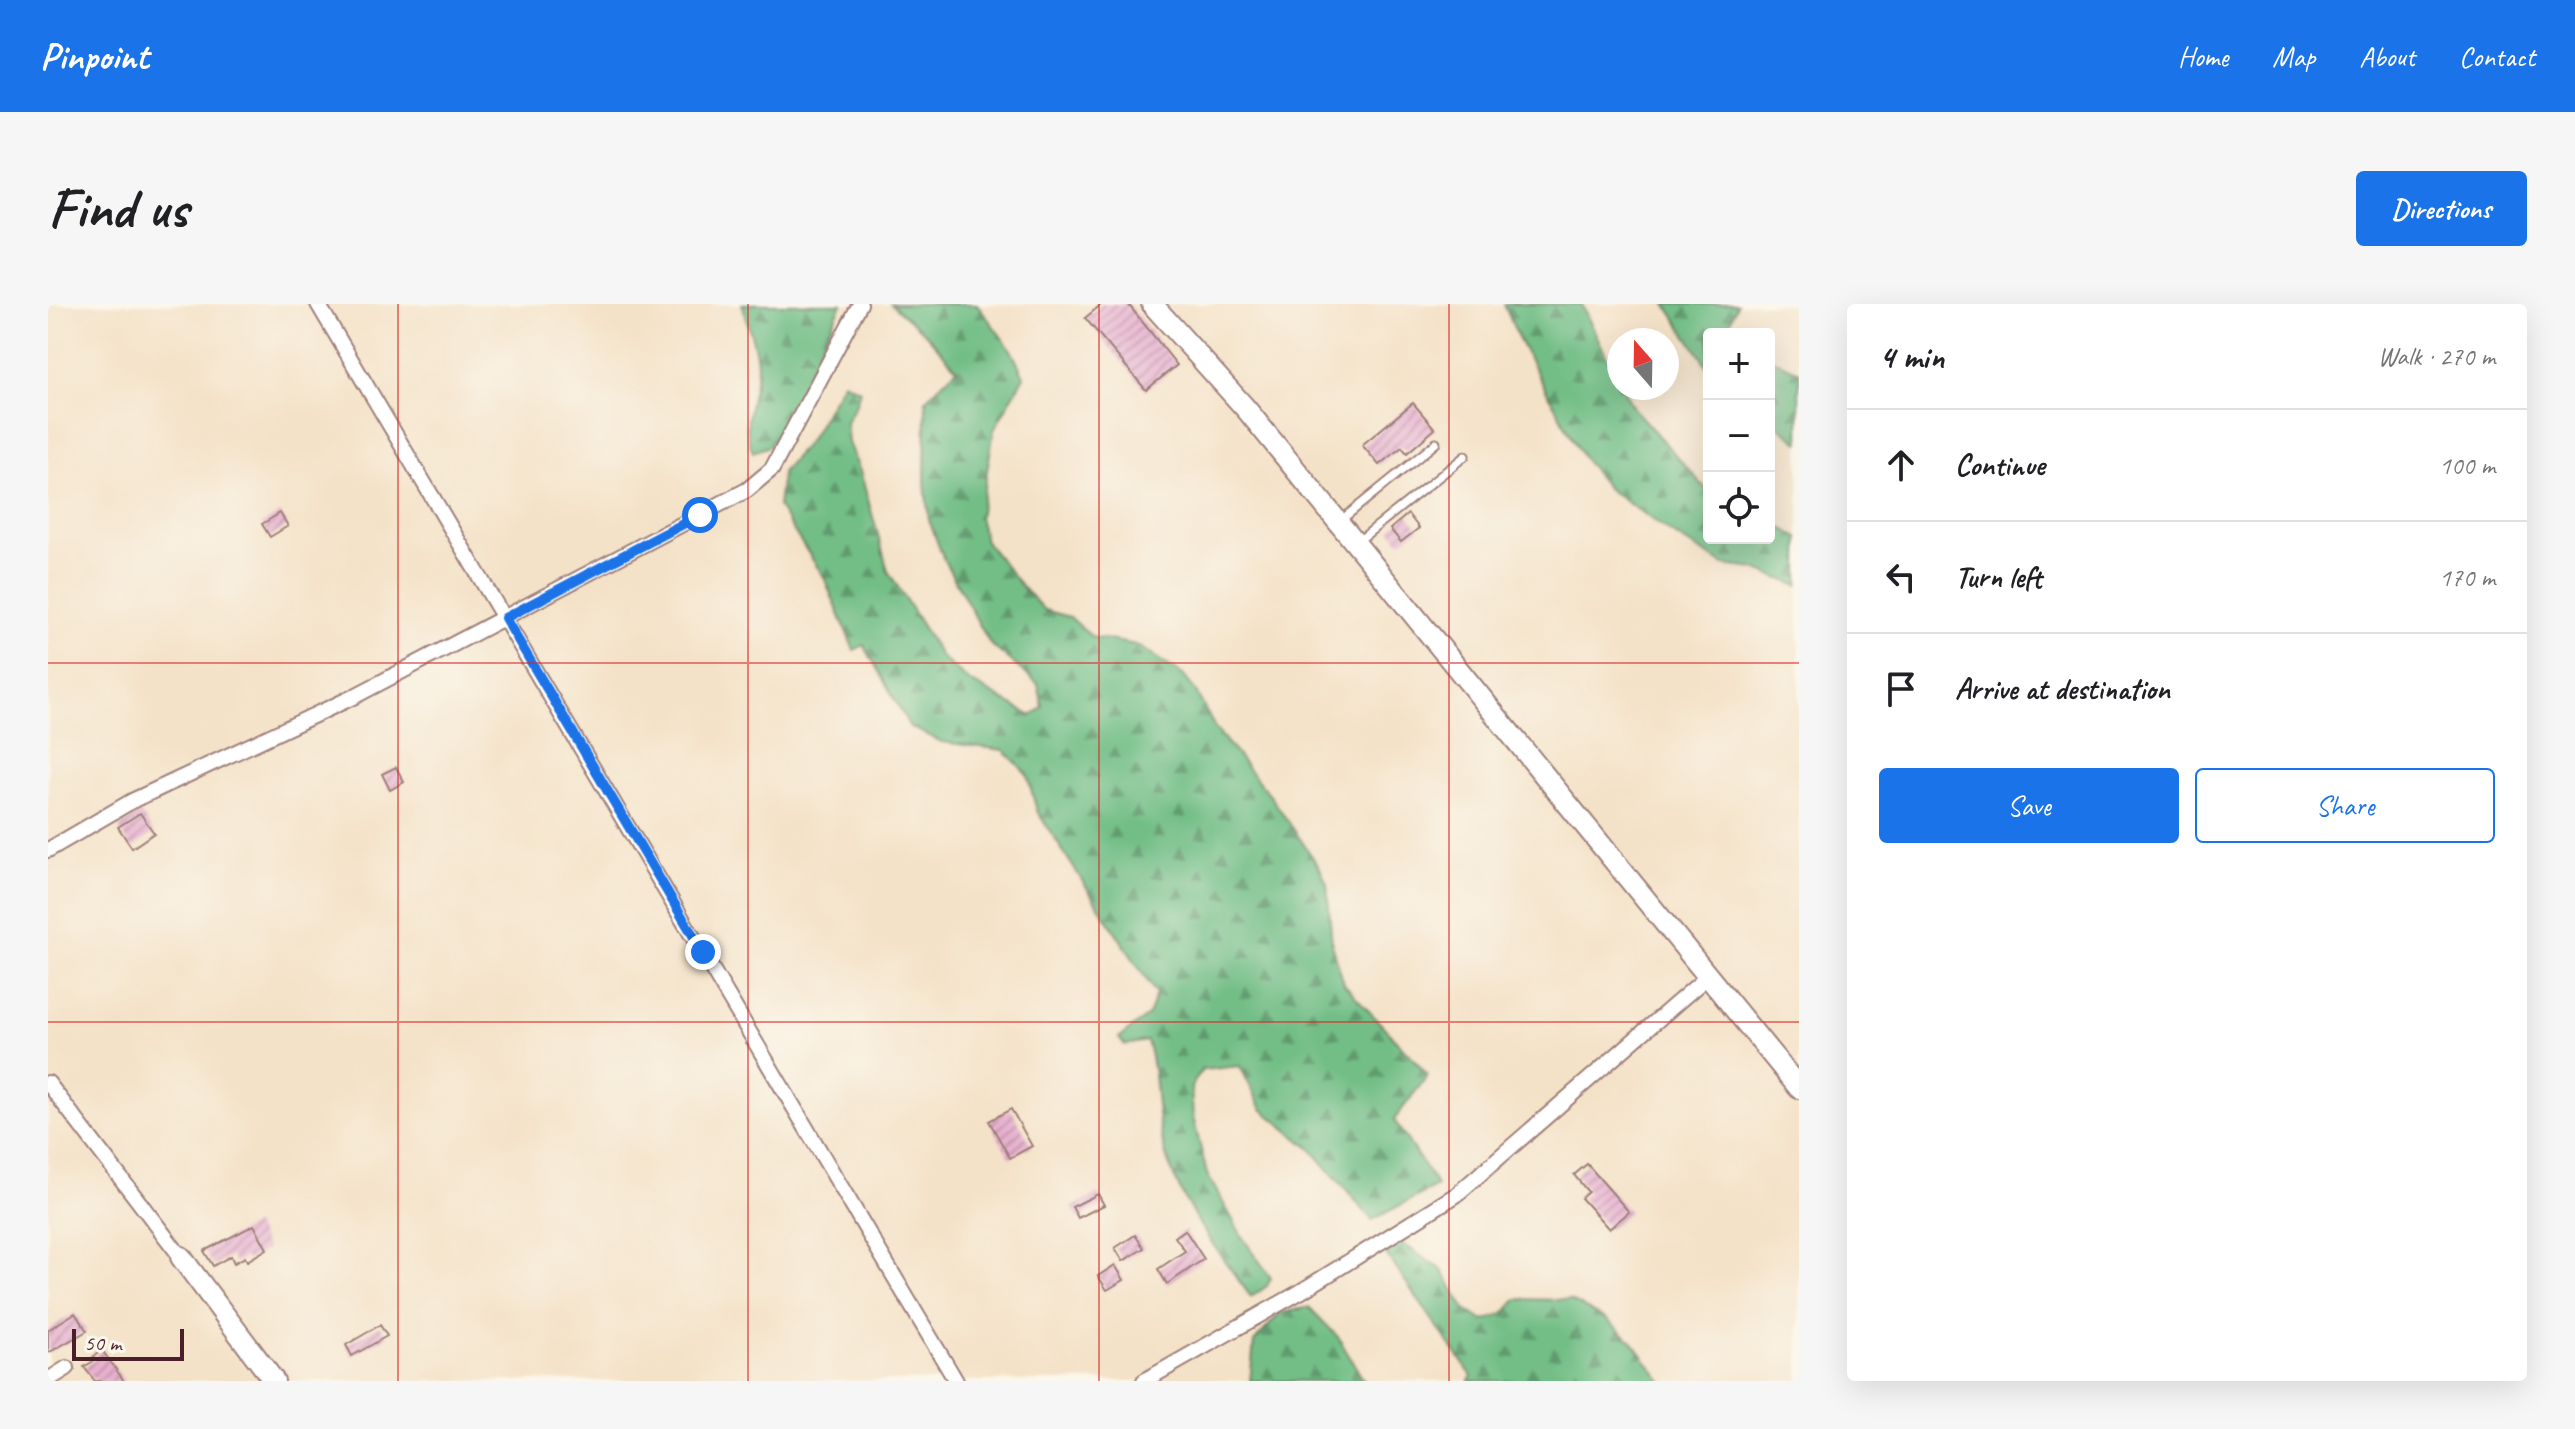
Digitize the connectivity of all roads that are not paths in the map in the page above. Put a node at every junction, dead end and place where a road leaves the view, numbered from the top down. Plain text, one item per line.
1 (318, 304) edge
2 (860, 304) edge
3 (1152, 304) edge
4 (1436, 443) dead end
5 (1465, 456) dead end
6 (1338, 522) junction
7 (1355, 543) junction
8 (505, 618) junction
9 (48, 850) edge
10 (1708, 976) junction
11 (48, 1083) edge
12 (1799, 1088) edge
13 (181, 1257) joint
14 (67, 1368) dead end
15 (48, 1380) edge
16 (274, 1381) edge
17 (956, 1381) edge
18 (1144, 1381) edge

1 - 8 street
2 - 8 street
3 - 6 street
4 - 6 lane
5 - 7 lane
6 - 7 street
7 - 10 street
8 - 9 street
8 - 17 street
10 - 12 street
10 - 18 street
11 - 13 street
13 - 16 street
14 - 15 street

